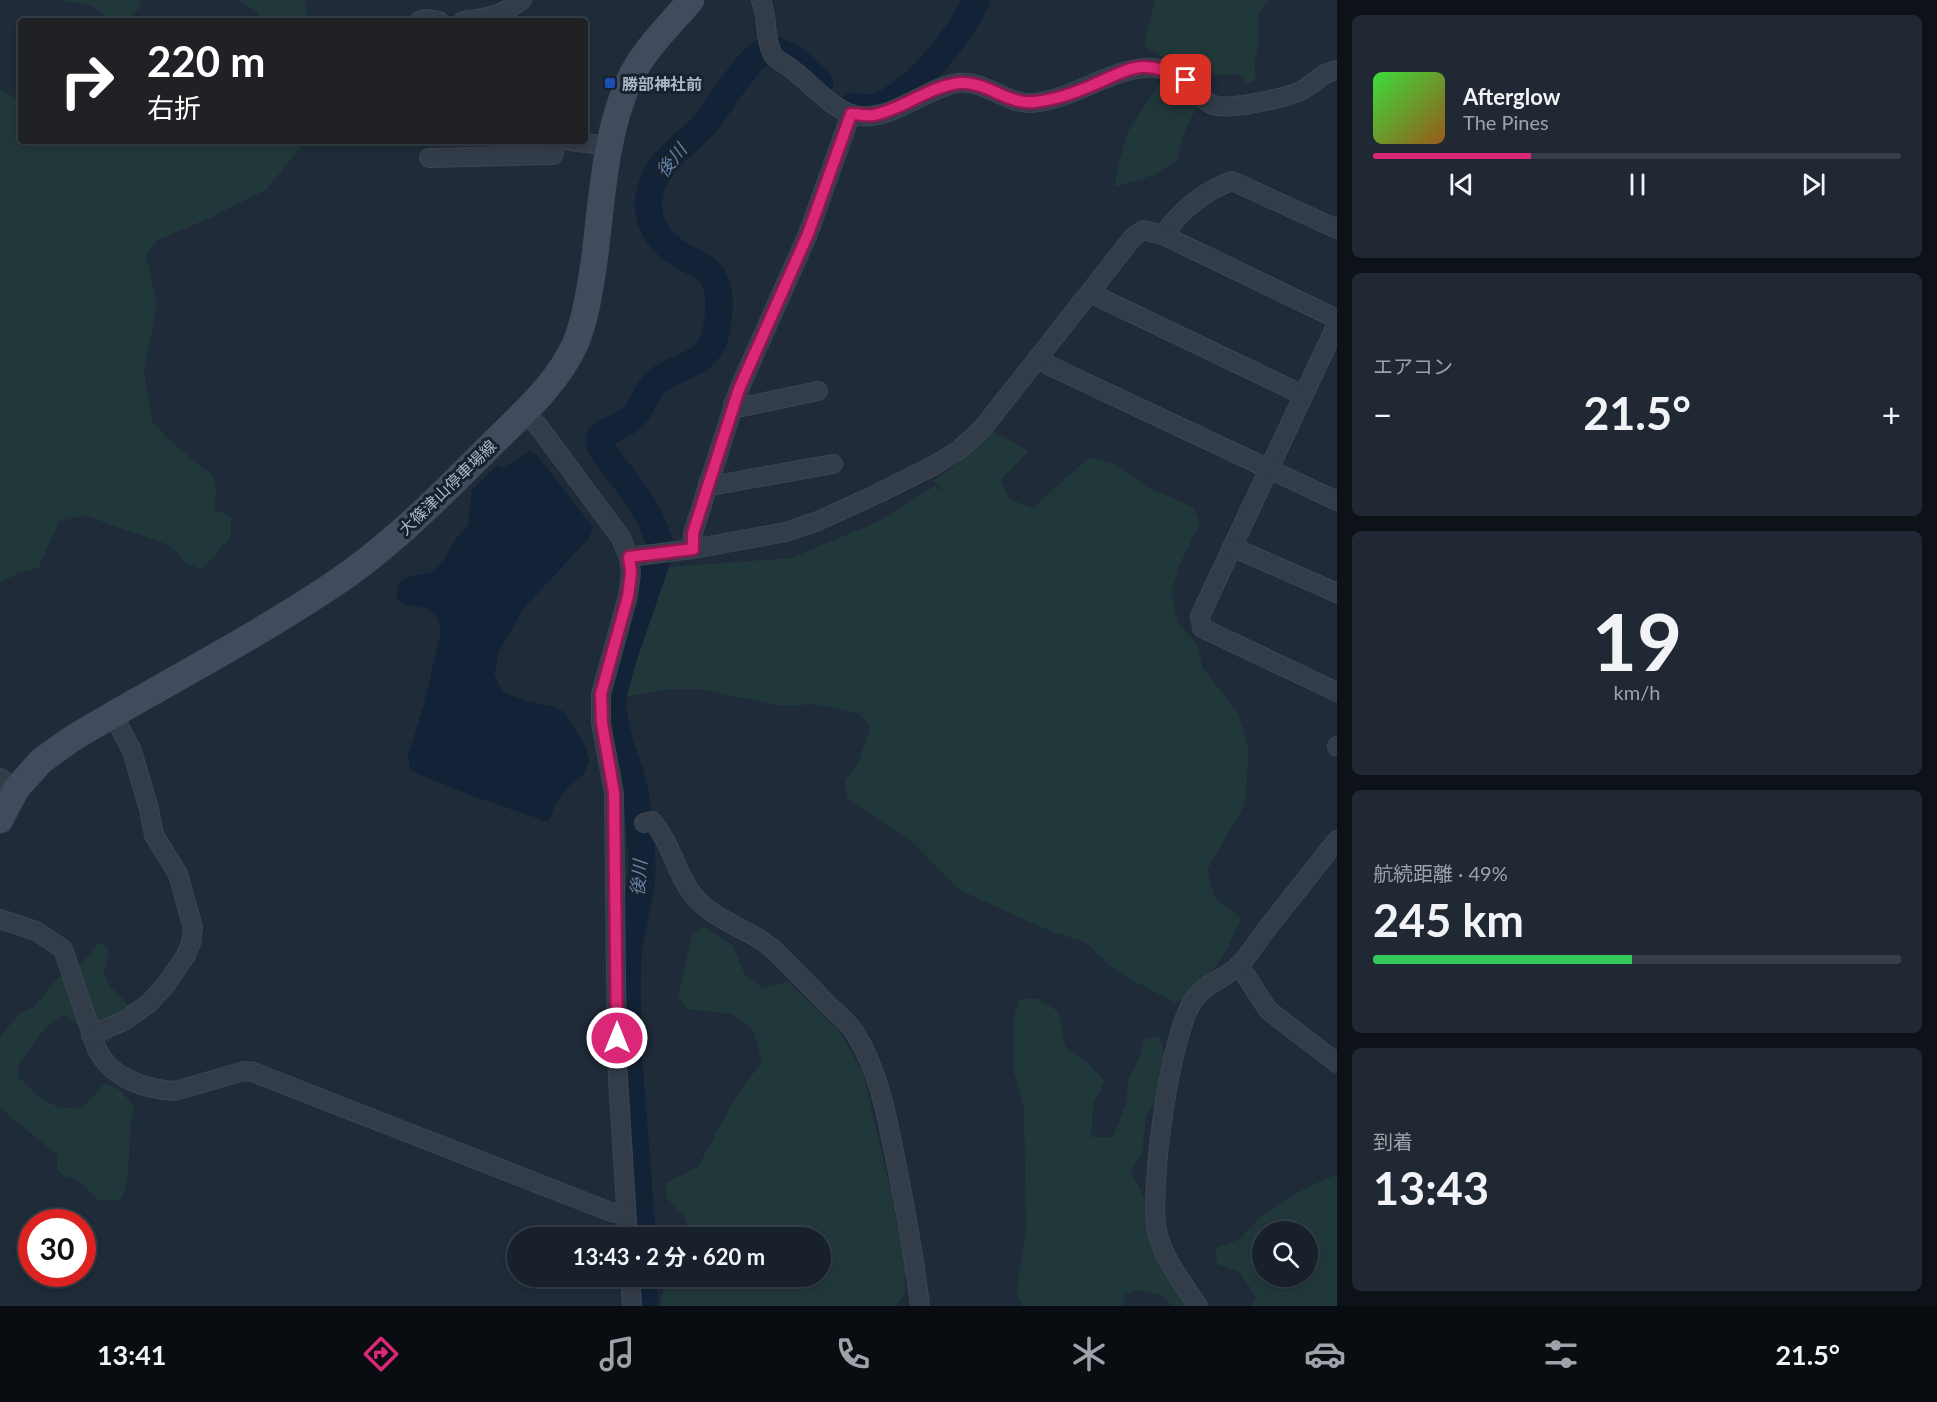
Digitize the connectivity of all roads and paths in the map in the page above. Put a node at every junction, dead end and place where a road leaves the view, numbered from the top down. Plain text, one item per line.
1 (522, 0) edge
2 (691, 0) edge
3 (761, 0) edge
4 (486, 18) edge
5 (1337, 70) edge
6 (851, 114) junction
7 (588, 143) edge
8 (557, 144) edge
9 (610, 146) junction
10 (429, 158) dead end
11 (1337, 229) edge
12 (1163, 235) junction
13 (1090, 293) junction
14 (1337, 319) edge
15 (1337, 324) edge
16 (1039, 357) junction
17 (818, 390) dead end
18 (1303, 395) junction
19 (733, 404) junction
20 (524, 412) junction
21 (833, 464) dead end
22 (1268, 470) junction
23 (708, 483) junction
24 (1337, 501) edge
25 (1232, 547) junction
26 (693, 549) junction
27 (629, 557) junction
28 (1337, 593) edge
29 (1337, 692) edge
30 (114, 714) junction
31 (8, 783) edge
32 (0, 820) edge
33 (644, 823) dead end
34 (1337, 840) edge
35 (0, 919) edge
36 (1239, 965) junction
37 (91, 1035) junction
38 (1337, 1063) edge
39 (626, 1215) junction
40 (627, 1227) edge
41 (631, 1287) edge
42 (632, 1306) edge
43 (920, 1306) edge
44 (1198, 1306) edge

1 - 4 street
2 - 9 main road, 大篠津山停車場線
3 - 6 street
5 - 6 street
6 - 19 street
7 - 9 street
8 - 10 street
9 - 20 main road, 大篠津山停車場線
11 - 12 street
12 - 13 street
12 - 14 street
13 - 16 street
13 - 18 street
15 - 18 street
16 - 22 street
16 - 26 street
17 - 19 street
18 - 22 street
19 - 23 street
20 - 27 street
20 - 30 main road, 大篠津山停車場線
21 - 23 street
22 - 24 street
22 - 25 street
23 - 26 street
25 - 28 street
25 - 29 street
26 - 27 street
27 - 39 street
30 - 31 main road, 大篠津山停車場線
30 - 37 street
31 - 32 main road, 大篠津山停車場線
33 - 43 street
34 - 36 street
35 - 37 street
36 - 38 street
36 - 44 street
37 - 39 street
39 - 40 street
41 - 42 street

